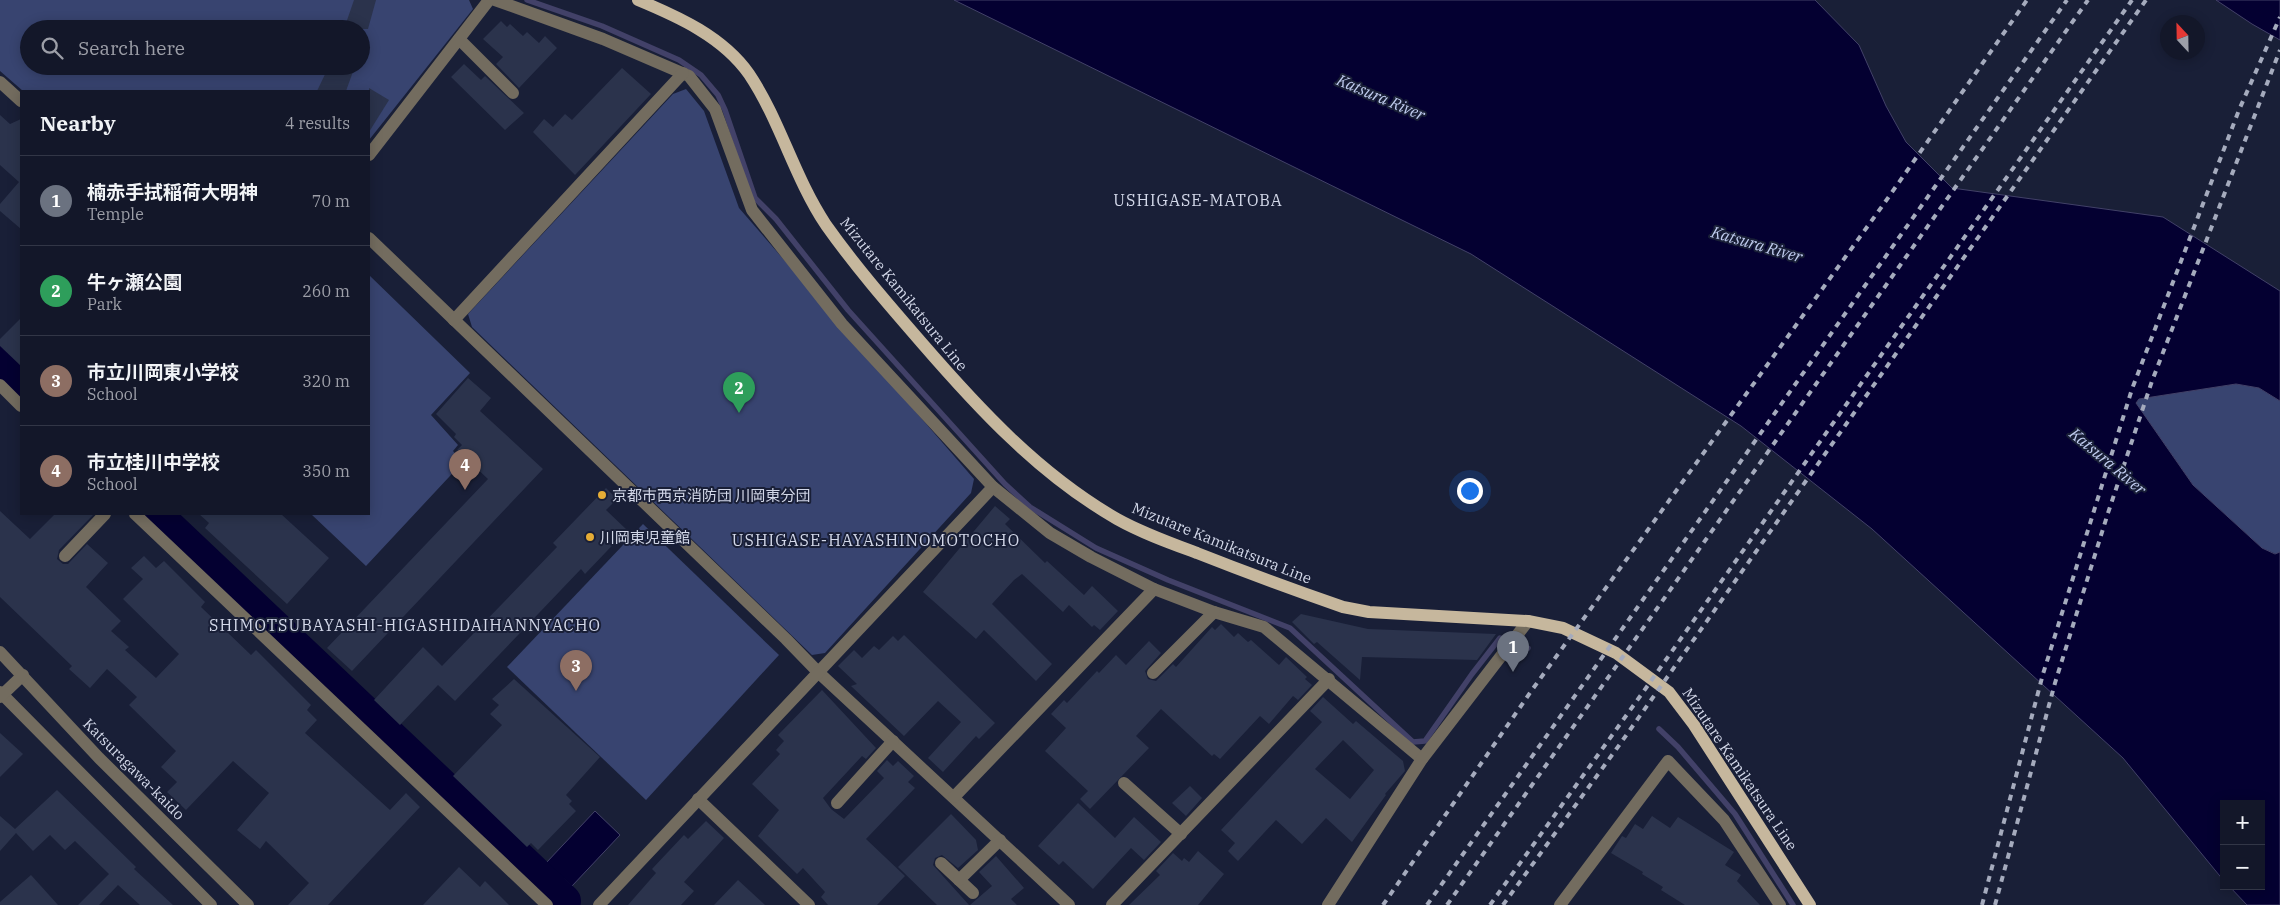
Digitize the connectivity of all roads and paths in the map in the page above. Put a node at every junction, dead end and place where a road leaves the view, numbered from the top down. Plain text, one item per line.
1 (489, 0) edge
2 (495, 0) edge
3 (638, 0) edge
4 (459, 39) junction
5 (683, 73) junction
6 (0, 82) edge
7 (513, 93) dead end
8 (20, 99) edge
9 (370, 154) edge
10 (370, 239) edge
11 (454, 320) junction
12 (0, 386) edge
13 (19, 400) edge
14 (993, 487) junction
15 (105, 515) edge
16 (136, 515) edge
17 (65, 556) dead end
18 (1154, 588) junction
19 (1214, 612) junction
20 (1528, 621) junction
21 (0, 652) edge
22 (818, 672) junction
23 (1153, 673) dead end
24 (23, 675) junction
25 (1329, 680) junction
26 (1, 694) edge
27 (893, 740) junction
28 (1422, 759) junction
29 (1124, 782) dead end
30 (954, 797) junction
31 (698, 799) junction
32 (837, 803) dead end
33 (1181, 834) junction
34 (1000, 840) junction
35 (941, 863) dead end
36 (959, 880) junction
37 (973, 893) dead end
38 (239, 902) edge
39 (211, 905) edge
40 (547, 905) edge
41 (599, 905) edge
42 (809, 905) edge
43 (1069, 905) edge
44 (1112, 905) edge
45 (1328, 905) edge
46 (1560, 905) edge
47 (1780, 905) edge
48 (1810, 905) edge

1 - 4 street
2 - 5 street
3 - 20 main road, Mizutare Kamikatsura Line
4 - 7 street
4 - 9 street
5 - 11 street
5 - 14 street
6 - 8 street
10 - 11 street
11 - 22 street
12 - 13 street
14 - 18 street
14 - 22 street
15 - 17 street
16 - 40 street
18 - 19 street
18 - 30 street
19 - 23 street
19 - 25 street
20 - 28 street
20 - 48 main road, Mizutare Kamikatsura Line
21 - 24 street, Katsuragawa-kaido
22 - 27 street
22 - 31 street
24 - 26 street
24 - 38 street, Katsuragawa-kaido
25 - 28 street
25 - 33 street
26 - 39 street
27 - 30 street
27 - 32 street
28 - 45 street
29 - 33 street
30 - 34 street
31 - 41 street
31 - 42 street
33 - 44 street
34 - 36 street
34 - 43 street
35 - 36 street
36 - 37 street
46 - 47 street

